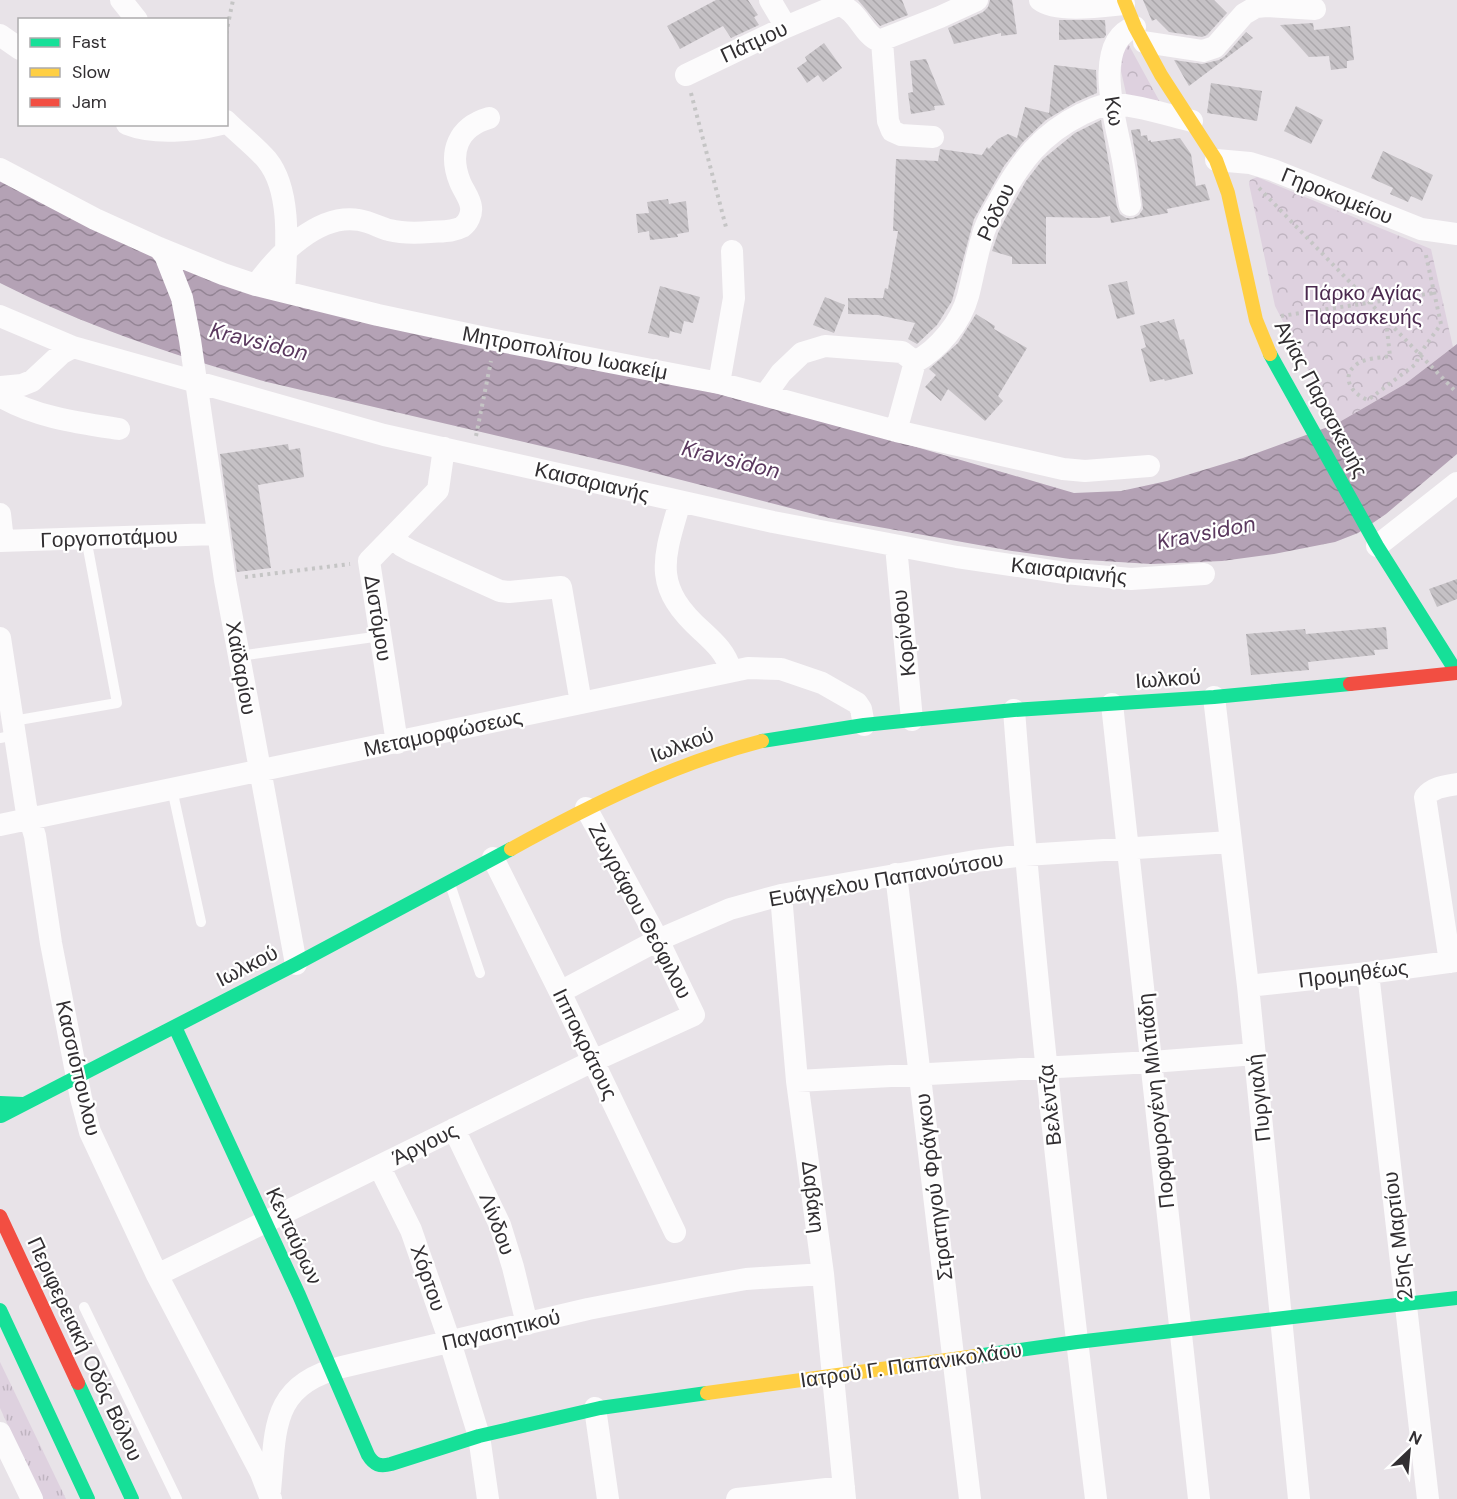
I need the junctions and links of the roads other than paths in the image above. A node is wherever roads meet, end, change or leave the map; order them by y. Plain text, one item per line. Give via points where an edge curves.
1 (121, 0) edge
2 (770, 0) edge
3 (977, 0) edge
4 (1040, 0) edge
5 (1124, 2) edge
6 (848, 3) edge
7 (1315, 9) dead end
8 (135, 18) edge
9 (786, 27) junction
10 (1139, 34) junction
11 (0, 35) edge
12 (882, 41) junction
13 (18, 48) edge
14 (686, 75) road end
15 (1111, 104) junction
16 (489, 118) dead end
17 (1192, 121) junction
18 (228, 125) edge
19 (134, 126) edge
20 (199, 126) edge
21 (933, 137) dead end
22 (1216, 160) junction
23 (0, 169) edge
24 (1130, 205) dead end
25 (1457, 234) edge
26 (732, 251) road end
27 (162, 252) junction
28 (286, 252) junction
29 (256, 285) junction
30 (284, 292) junction
31 (0, 316) edge
32 (73, 347) junction
33 (915, 362) junction
34 (195, 377) junction
35 (719, 383) junction
36 (0, 387) edge
37 (766, 394) junction
38 (0, 396) edge
39 (118, 429) dead end
40 (896, 432) junction
41 (444, 448) junction
42 (1149, 466) dead end
43 (1457, 483) edge
44 (680, 502) junction
45 (0, 514) edge
46 (217, 534) junction
47 (393, 537) junction
48 (86, 538) junction
49 (1373, 540) junction
50 (1, 541) edge
51 (896, 546) junction
52 (1204, 574) dead end
53 (381, 636) junction
54 (0, 638) edge
55 (238, 656) junction
56 (731, 671) junction
57 (1457, 673) edge
58 (1214, 697) junction
59 (581, 703) junction
60 (1112, 704) junction
61 (1014, 710) junction
62 (912, 720) junction
63 (864, 725) junction
64 (10, 731) edge
65 (397, 743) junction
66 (260, 772) junction
67 (1457, 784) edge
68 (172, 789) junction
69 (586, 808) junction
70 (30, 818) junction
71 (0, 825) edge
72 (1231, 842) junction
73 (1128, 848) junction
74 (1025, 855) junction
75 (493, 858) junction
76 (896, 874) junction
77 (448, 881) junction
78 (781, 895) junction
79 (201, 922) dead end
80 (658, 940) junction
81 (1453, 961) edge
82 (296, 964) junction
83 (480, 973) dead end
84 (1368, 973) junction
85 (1248, 986) junction
86 (560, 992) junction
87 (694, 1015) joint
88 (176, 1027) junction
89 (1255, 1054) junction
90 (593, 1061) junction
91 (1152, 1062) junction
92 (1046, 1068) junction
93 (921, 1074) junction
94 (77, 1076) junction
95 (798, 1081) junction
96 (0, 1103) edge
97 (22, 1104) junction
98 (0, 1117) edge
99 (454, 1129) junction
100 (379, 1166) junction
101 (0, 1216) edge
102 (265, 1223) junction
103 (675, 1232) dead end
104 (823, 1274) junction
105 (157, 1275) junction
106 (1457, 1298) edge
107 (1406, 1303) junction
108 (84, 1307) dead end
109 (0, 1310) edge
110 (1283, 1318) junction
111 (526, 1324) junction
112 (1181, 1330) junction
113 (450, 1342) junction
114 (1077, 1342) junction
115 (955, 1359) junction
116 (332, 1370) junction
117 (832, 1375) junction
118 (595, 1408) junction
119 (0, 1433) edge
120 (479, 1436) junction
121 (372, 1464) joint
122 (844, 1493) edge
123 (270, 1498) edge
124 (32, 1499) edge
125 (88, 1499) edge
126 (132, 1499) edge
127 (177, 1499) edge
128 (488, 1499) edge
129 (608, 1499) edge
130 (737, 1499) edge
131 (970, 1499) edge
132 (1096, 1499) edge
133 (1199, 1499) edge
134 (1299, 1499) edge
135 (1428, 1499) edge

1 - 8 street
2 - 9 street
3 - 12 street
4 - 5 street via 1079,8
5 - 10 street, Αγίας Παρασκευής
6 - 9 street, Πάτμου
6 - 12 street, Πάτμου via 872,38
7 - 10 street via 1256,7 1244,14 1215,47 1203,51
9 - 14 street, Πάτμου
10 - 15 street, Κω via 1126,30 1116,41 1110,75
10 - 17 street, Αγίας Παρασκευής
11 - 13 street
12 - 21 street via 892,131
15 - 17 street
15 - 24 street, Κω
15 - 33 street, Ρόδου via 1094,108 1047,135 1013,174 982,236 962,311 928,355
16 - 28 street via 474,122 465,130 455,154 456,168 471,207 468,220 461,227 421,233 346,219 315,228
17 - 22 street, Αγίας Παρασκευής
18 - 28 street via 266,159 280,184
19 - 20 street via 164,130
22 - 25 street, Γηροκομείου via 1251,163 1421,229
22 - 49 street, Αγίας Παρασκευής via 1228,193 1257,320 1270,354
23 - 27 street, Μητροπολίτου Ιωακείμ
26 - 35 street via 734,298
27 - 29 street, Μητροπολίτου Ιωακείμ
27 - 34 street, Χαϊδαρίου via 182,298
28 - 29 street via 274,260
28 - 30 street
29 - 30 street, Μητροπολίτου Ιωακείμ
30 - 35 street, Μητροπολίτου Ιωακείμ via 495,340
31 - 32 street, Καισαριανής
32 - 34 street, Καισαριανής
32 - 36 street via 32,381
33 - 37 street via 902,352 825,346 802,353
33 - 40 street
34 - 41 street, Καισαριανής via 384,435
34 - 46 street, Χαϊδαρίου
35 - 37 street, Μητροπολίτου Ιωακείμ
37 - 40 street, Μητροπολίτου Ιωακείμ
38 - 39 street via 73,422
40 - 42 street, Μητροπολίτου Ιωακείμ via 1063,469
41 - 44 street, Καισαριανής
41 - 47 street, Διστόμου via 438,490
43 - 49 street
44 - 51 street, Καισαριανής
44 - 56 street via 667,546 667,582 676,605 723,652
45 - 50 street
46 - 48 street, Γοργοποτάμου
46 - 55 street, Χαϊδαρίου
47 - 53 street, Διστόμου via 369,561
47 - 59 street via 411,551 500,591 561,587
48 - 50 street, Γοργοποτάμου
48 - 64 lane via 117,702
49 - 57 street, Αγίας Παρασκευής
51 - 52 street, Καισαριανής via 1095,576 1147,579
51 - 62 street, Κορίνθου
53 - 55 lane
53 - 65 street, Διστόμου
54 - 64 street, Κασσιόπουλου
55 - 66 street, Χαϊδαρίου
56 - 59 street, Μεταμορφώσεως
56 - 63 street, Μεταμορφώσεως via 770,668 822,683 857,703
57 - 58 street, Ιωλκού
58 - 60 street, Ιωλκού
58 - 72 street, Πυργιαλή
59 - 65 street, Μεταμορφώσεως
60 - 61 street, Ιωλκού
60 - 73 street, Πορφυρογένη Μιλτιάδη
61 - 62 street, Ιωλκού
61 - 74 street, Βελέντζα
62 - 63 street, Ιωλκού
63 - 69 street, Ιωλκού via 728,750
64 - 70 street, Κασσιόπουλου
65 - 66 street, Μεταμορφώσεως
66 - 68 street, Μεταμορφώσεως
66 - 82 street, Χαϊδαρίου
67 - 81 street via 1439,787 1425,797
68 - 70 street, Μεταμορφώσεως
68 - 79 lane
69 - 75 street, Ιωλκού
69 - 80 street, Ζωγράφου Θεόφιλου
70 - 71 street, Μεταμορφώσεως
70 - 94 street, Κασσιόπουλου
72 - 73 street, Ευάγγελου Παπανούτσου
72 - 85 street, Πυργιαλή
73 - 74 street, Ευάγγελου Παπανούτσου
73 - 91 street, Πορφυρογένη Μιλτιάδη
74 - 76 street, Ευάγγελου Παπανούτσου
74 - 92 street, Βελέντζα
75 - 77 street, Ιωλκού
75 - 86 street, Ιπποκράτους
76 - 78 street, Ευάγγελου Παπανούτσου
76 - 93 street, Στρατηγού Φράγκου
77 - 82 street, Ιωλκού
77 - 83 lane
78 - 80 street, Ευάγγελου Παπανούτσου via 730,909
78 - 95 street, Δαβάκη
80 - 86 street, Ευάγγελου Παπανούτσου
80 - 87 street, Ζωγράφου Θεόφιλου
81 - 84 street, Προμηθέως
82 - 88 street, Ιωλκού
84 - 85 street, Προμηθέως
84 - 107 street, 25ης Μαρτίου
85 - 89 street, Πυργιαλή
86 - 90 street, Ιπποκράτους
87 - 90 street, Άργους
88 - 94 street, Ιωλκού
88 - 102 street, Κενταύρων
89 - 91 street
89 - 110 street, Πυργιαλή
90 - 99 street, Άργους
90 - 103 street, Ιπποκράτους
91 - 92 street
91 - 112 street, Πορφυρογένη Μιλτιάδη
92 - 93 street
92 - 114 street, Βελέντζα
93 - 95 street
93 - 115 street, Στρατηγού Φράγκου
94 - 97 street, Ιωλκού
94 - 105 street, Κασσιόπουλου via 90,1132
95 - 104 street, Δαβάκη
96 - 97 street
97 - 98 street, Ιωλκού
99 - 100 street, Άργους
99 - 111 street, Λίνδου via 500,1225
100 - 102 street, Άργους
100 - 113 street, Χόρτου via 411,1230
101 - 126 street, Περιφερειακή Οδός Βόλου
102 - 105 street, Άργους
102 - 116 street, Κενταύρων
104 - 111 street, Παγασητικού via 746,1279
104 - 117 street, Δαβάκη
105 - 123 street, Κασσιόπουλου via 261,1473
106 - 107 street, Ιατρού Γ. Παπανικολάου
107 - 110 street, Ιατρού Γ. Παπανικολάου
107 - 135 street, 25ης Μαρτίου
108 - 127 lane
109 - 125 street
110 - 112 street, Ιατρού Γ. Παπανικολάου
110 - 134 street, Πυργιαλή
111 - 113 street, Παγασητικού
112 - 114 street, Ιατρού Γ. Παπανικολάου
112 - 133 street, Πορφυρογένη Μιλτιάδη
113 - 116 street, Παγασητικού
113 - 120 street, Χόρτου
114 - 115 street, Ιατρού Γ. Παπανικολάου
114 - 132 street, Βελέντζα
115 - 117 street, Ιατρού Γ. Παπανικολάου
115 - 131 street, Στρατηγού Φράγκου
116 - 121 street, Κενταύρων
116 - 123 street, Παγασητικού via 302,1384 281,1411 275,1432
117 - 118 street, Ιατρού Γ. Παπανικολάου
117 - 122 street, Δαβάκη
118 - 120 street, Ιατρού Γ. Παπανικολάου
118 - 129 street
119 - 124 street
120 - 121 street, Ιατρού Γ. Παπανικολάου via 392,1464
120 - 128 street, Χόρτου
122 - 130 street

